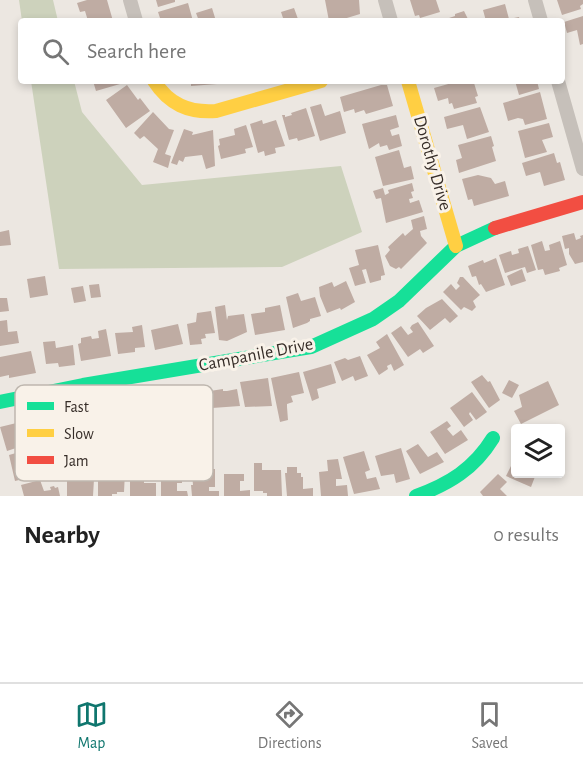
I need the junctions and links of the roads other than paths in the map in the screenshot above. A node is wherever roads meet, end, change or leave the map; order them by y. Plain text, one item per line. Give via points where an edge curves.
1 (130, 0) edge
2 (385, 0) edge
3 (535, 0) edge
4 (135, 18) edge
5 (390, 18) edge
6 (540, 18) edge
7 (156, 84) edge
8 (310, 84) edge
9 (409, 84) edge
10 (559, 84) edge
11 (583, 169) edge
12 (583, 202) edge
13 (456, 246) junction
14 (83, 385) edge
15 (15, 399) edge
16 (0, 402) edge
17 (493, 438) dead end
18 (416, 496) edge

1 - 4 street
2 - 5 street
3 - 6 street
7 - 8 street via 178,106 201,113
9 - 13 street, Dorothy Drive
10 - 11 street
12 - 13 street, Campanile Drive via 503,225
13 - 14 street, Campanile Drive via 399,301 373,319 311,347
15 - 16 street, Campanile Drive
17 - 18 street via 480,459 461,476

